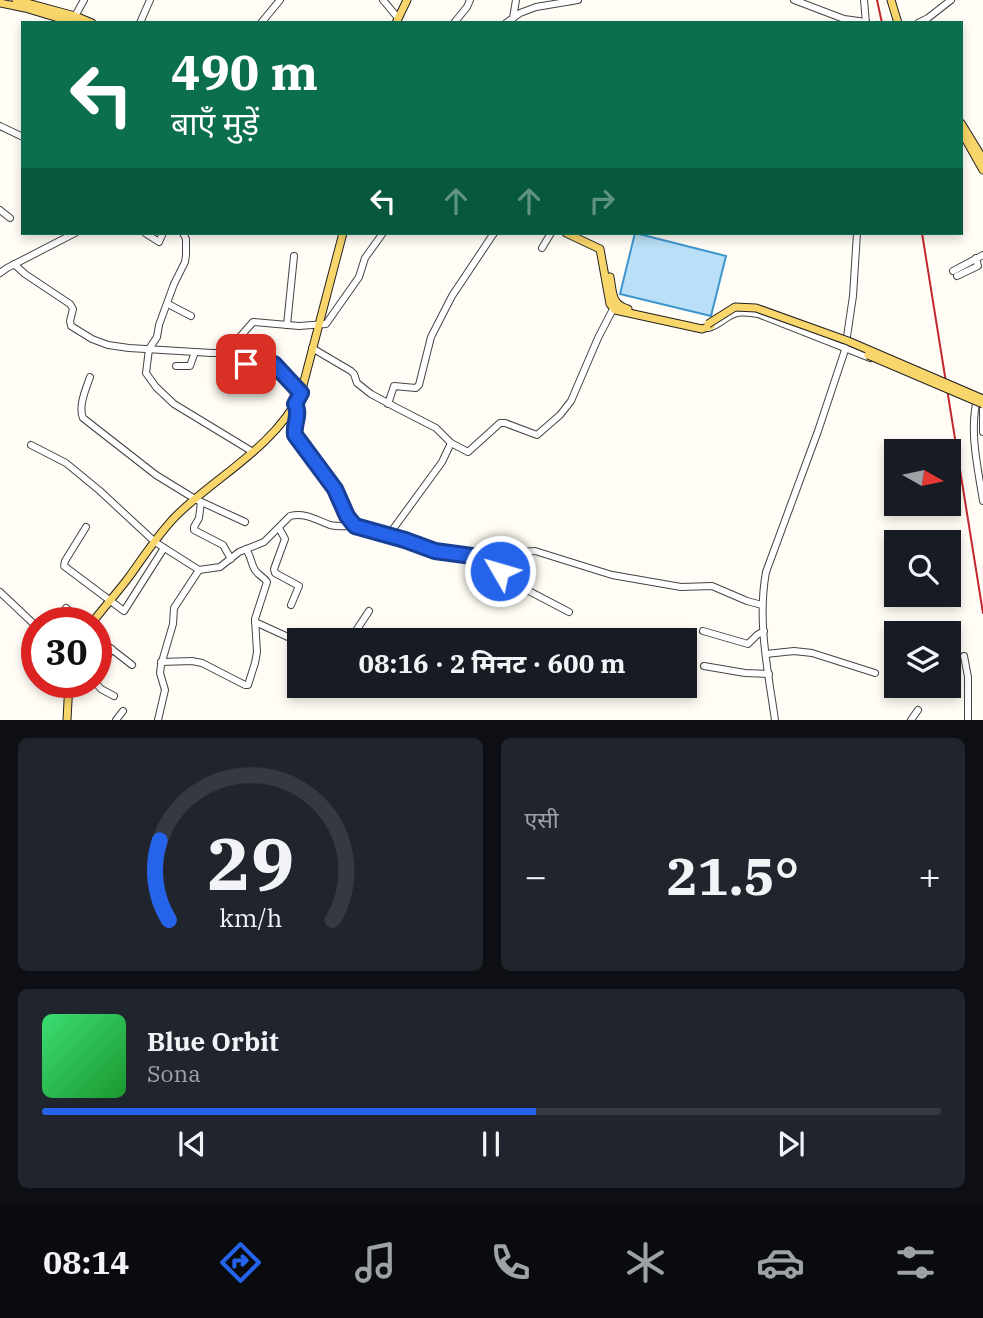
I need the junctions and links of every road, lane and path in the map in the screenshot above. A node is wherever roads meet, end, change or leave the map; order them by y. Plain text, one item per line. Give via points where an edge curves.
1 (16, 0) edge
2 (84, 0) edge
3 (150, 0) edge
4 (280, 0) edge
5 (383, 0) edge
6 (407, 0) edge
7 (470, 0) edge
8 (516, 0) edge
9 (578, 0) edge
10 (794, 0) edge
11 (864, 0) edge
12 (889, 0) edge
13 (951, 0) edge
14 (0, 3) edge
15 (75, 19) edge
16 (397, 20) edge
17 (141, 21) edge
18 (263, 21) edge
19 (456, 21) edge
20 (509, 21) edge
21 (859, 21) edge
22 (866, 21) edge
23 (895, 21) edge
24 (922, 21) edge
25 (0, 126) edge
26 (963, 127) edge
27 (21, 136) edge
28 (963, 141) edge
29 (979, 156) edge
30 (983, 170) edge
31 (0, 210) edge
32 (10, 218) dead end
33 (67, 235) edge
34 (148, 235) edge
35 (162, 235) edge
36 (342, 235) edge
37 (382, 235) edge
38 (493, 235) edge
39 (550, 235) edge
40 (570, 235) edge
41 (582, 235) edge
42 (857, 235) edge
43 (185, 236) edge
44 (542, 248) dead end
45 (294, 256) dead end
46 (980, 257) edge
47 (0, 263) edge
48 (14, 264) junction
49 (6, 268) junction
50 (0, 273) edge
51 (955, 274) dead end
52 (168, 304) junction
53 (613, 309) junction
54 (191, 316) dead end
55 (287, 325) junction
56 (318, 325) junction
57 (708, 326) junction
58 (847, 339) junction
59 (846, 347) junction
60 (312, 348) junction
61 (149, 349) junction
62 (195, 352) junction
63 (230, 353) junction
64 (176, 366) dead end
65 (90, 377) dead end
66 (301, 393) junction
67 (981, 402) edge
68 (295, 404) junction
69 (388, 404) junction
70 (983, 432) edge
71 (451, 443) junction
72 (31, 445) dead end
73 (253, 452) junction
74 (198, 500) junction
75 (983, 501) edge
76 (245, 522) dead end
77 (355, 526) junction
78 (86, 527) dead end
79 (279, 528) junction
80 (388, 536) junction
81 (155, 541) junction
82 (164, 548) junction
83 (246, 549) junction
84 (231, 559) junction
85 (504, 559) junction
86 (199, 570) junction
87 (0, 592) edge
88 (111, 601) junction
89 (291, 605) dead end
90 (762, 605) junction
91 (106, 607) edge
92 (369, 611) dead end
93 (21, 612) edge
94 (569, 612) dead end
95 (255, 622) junction
96 (358, 628) edge
97 (703, 631) dead end
98 (764, 631) junction
99 (287, 637) edge
100 (112, 649) edge
101 (766, 653) junction
102 (964, 656) dead end
103 (162, 662) junction
104 (132, 665) dead end
105 (704, 666) dead end
106 (875, 673) dead end
107 (769, 674) junction
108 (67, 698) edge
109 (918, 710) dead end
110 (123, 711) dead end
111 (64, 717) edge
112 (116, 719) edge
113 (158, 719) edge
114 (775, 719) edge
115 (911, 719) edge
116 (968, 719) edge

1 - 15 main road
2 - 15 street
3 - 17 street
4 - 18 street
5 - 16 street
6 - 16 main road
7 - 19 street
8 - 20 street
9 - 20 street via 536,7
10 - 21 street
11 - 22 street
12 - 23 main road
13 - 24 street
14 - 15 main road
25 - 27 street
26 - 29 main road
28 - 29 main road
29 - 30 main road
31 - 32 street
33 - 48 street
34 - 35 street via 159,242
36 - 56 main road
37 - 56 street via 328,322
38 - 69 street via 431,337 419,386 394,386
39 - 44 street
40 - 53 main road via 600,250
41 - 57 main road via 603,247 620,307
42 - 58 street
43 - 52 street via 185,262
45 - 55 street
46 - 51 street
47 - 49 street
48 - 49 street
48 - 61 street via 70,304 70,323 75,330 108,345
49 - 50 street
52 - 54 street
52 - 61 street
53 - 57 main road via 702,329
53 - 71 street via 571,401 539,434 502,422 468,452
55 - 56 street
55 - 63 street via 253,322
56 - 60 main road
57 - 58 street via 726,309 747,304
57 - 59 street via 734,314 758,314
57 - 67 main road, bridge via 735,307 756,308 848,341
58 - 59 street
58 - 67 street
59 - 67 street
59 - 90 street via 766,572
60 - 66 main road
60 - 69 street via 351,371 357,383
61 - 62 street
61 - 73 street via 146,373 156,387 186,412
62 - 63 street
62 - 64 street via 190,366
63 - 66 street via 253,368 274,364
65 - 74 street via 83,418 156,475
66 - 68 main road
67 - 70 street
67 - 75 street via 974,426
68 - 73 main road
68 - 77 street via 297,439 335,489
69 - 71 street via 436,428
71 - 80 street via 442,463
72 - 81 street via 66,463
73 - 74 main road
74 - 76 street
74 - 81 main road via 177,514
74 - 84 street via 200,514 194,530 223,545
77 - 79 street via 332,526 296,514
77 - 80 street
78 - 88 street via 64,566
79 - 83 street via 264,542
79 - 89 street via 284,542 274,569 298,584
80 - 85 street via 435,551
81 - 82 street
81 - 88 main road
82 - 86 street
82 - 88 street via 125,611
83 - 84 street
83 - 95 street via 267,582
84 - 86 street via 220,568
85 - 90 street via 536,551 612,575 681,587 712,586
85 - 94 street via 500,571 504,578
86 - 103 street via 174,608
87 - 93 street
88 - 91 main road
90 - 98 street
92 - 96 street
95 - 99 street
95 - 103 street via 257,652 247,685 197,662
97 - 98 street via 748,644
98 - 101 street
100 - 104 street
101 - 106 street via 812,653
101 - 107 street
102 - 116 street
103 - 113 street via 164,690
105 - 107 street
107 - 114 street
108 - 111 main road
109 - 115 street
110 - 112 street

